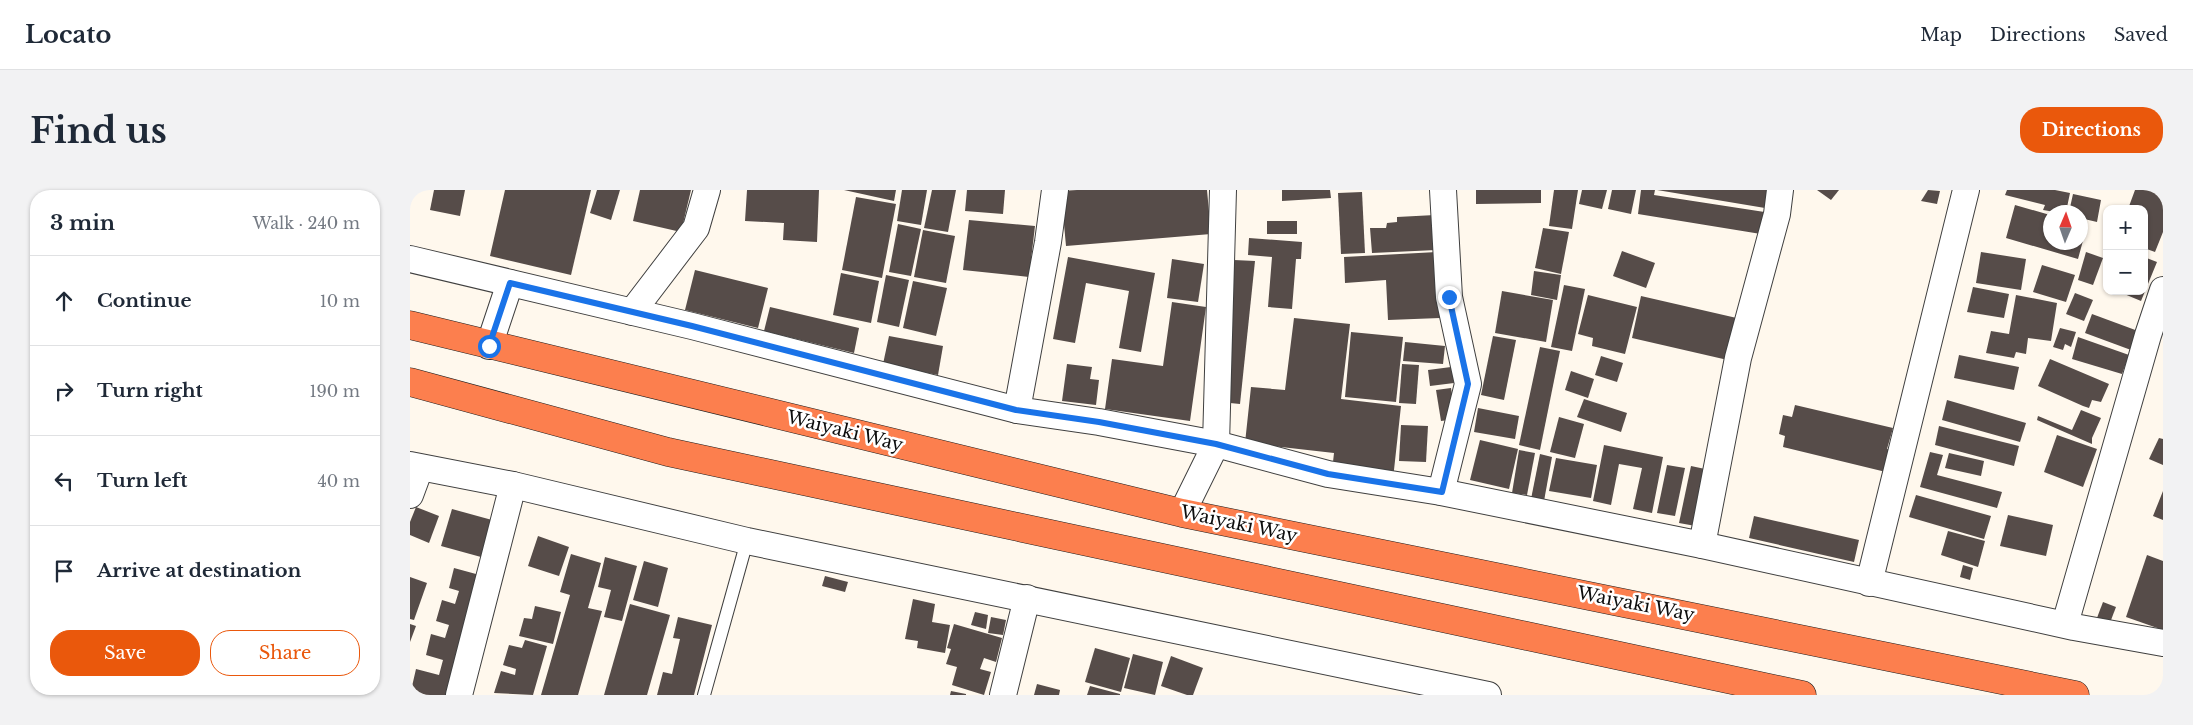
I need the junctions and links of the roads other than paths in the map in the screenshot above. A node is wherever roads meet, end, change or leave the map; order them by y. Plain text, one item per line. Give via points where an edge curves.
1 (707, 190) edge
2 (1055, 190) edge
3 (1223, 190) edge
4 (1443, 190) edge
5 (1780, 190) edge
6 (1966, 190) edge
7 (410, 259) edge
8 (510, 283) junction
9 (2163, 290) edge
10 (632, 312) junction
11 (410, 325) edge
12 (489, 346) junction
13 (410, 382) edge
14 (1016, 410) junction
15 (1216, 444) junction
16 (415, 466) edge
17 (512, 485) junction
18 (1442, 492) junction
19 (410, 495) edge
20 (1182, 513) junction
21 (747, 541) junction
22 (1702, 545) junction
23 (1869, 583) junction
24 (1026, 598) junction
25 (2065, 624) junction
26 (2163, 643) edge
27 (1389, 685) edge
28 (459, 695) edge
29 (704, 695) edge
30 (1003, 695) edge
31 (1488, 695) edge
32 (1802, 695) edge
33 (2075, 695) edge

1 - 10 street via 696,228
2 - 14 street
3 - 15 street
4 - 18 street via 1449,297 1468,384
5 - 22 street via 1777,214 1738,358
6 - 23 street
7 - 8 street
8 - 10 street
8 - 12 street
9 - 25 street
10 - 14 street
11 - 12 highway, Waiyaki Way
12 - 20 highway, Waiyaki Way
13 - 32 highway via 668,452
14 - 15 street
15 - 18 street via 1328,474
15 - 20 street
16 - 17 street
16 - 19 street
17 - 21 street
17 - 28 street
18 - 22 street
20 - 33 highway, Waiyaki Way
21 - 24 street
21 - 29 lane
22 - 23 street
23 - 25 street
24 - 27 street
24 - 30 street
25 - 26 street
27 - 31 street

